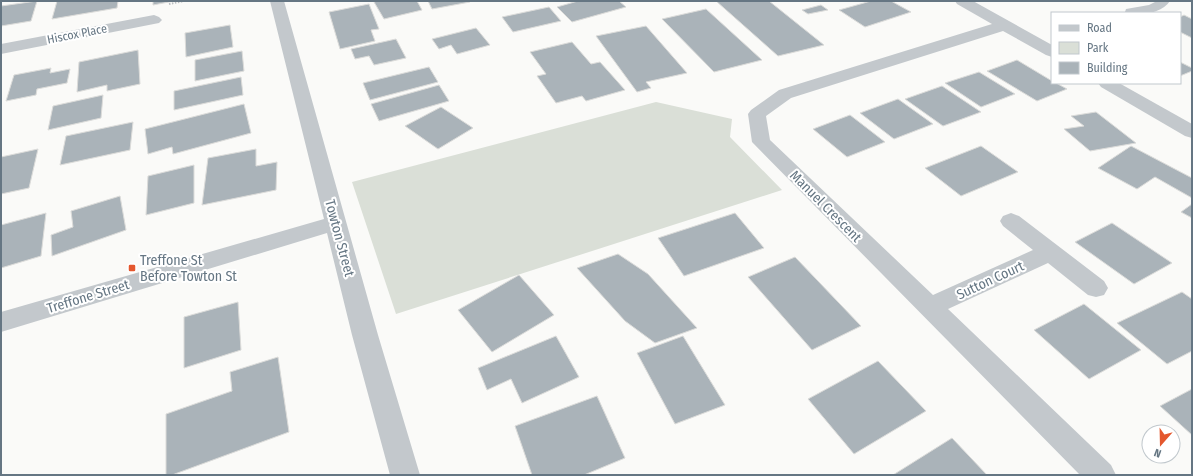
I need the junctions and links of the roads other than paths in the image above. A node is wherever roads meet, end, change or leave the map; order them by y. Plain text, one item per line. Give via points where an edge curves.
1 (277, 1) edge
2 (962, 1) edge
3 (1164, 1) edge
4 (1131, 12) dead end
5 (154, 20) dead end
6 (1005, 25) junction
7 (1, 49) edge
8 (1051, 51) edge
9 (1109, 84) edge
10 (1192, 132) edge
11 (1011, 221) dead end
12 (336, 223) junction
13 (1050, 252) junction
14 (1096, 288) dead end
15 (929, 307) junction
16 (1, 322) edge
17 (405, 475) edge
18 (1101, 475) edge

1 - 12 street, Towton Street
2 - 6 street
3 - 4 lane via 1152,8
5 - 7 street, Hiscox Place
6 - 8 street
6 - 15 street, Manuel Crescent via 786,94 757,114 761,142
9 - 10 street
11 - 13 street
12 - 16 street, Treffone Street
12 - 17 street, Towton Street
13 - 14 street
13 - 15 street, Sutton Court
15 - 18 street, Manuel Crescent

